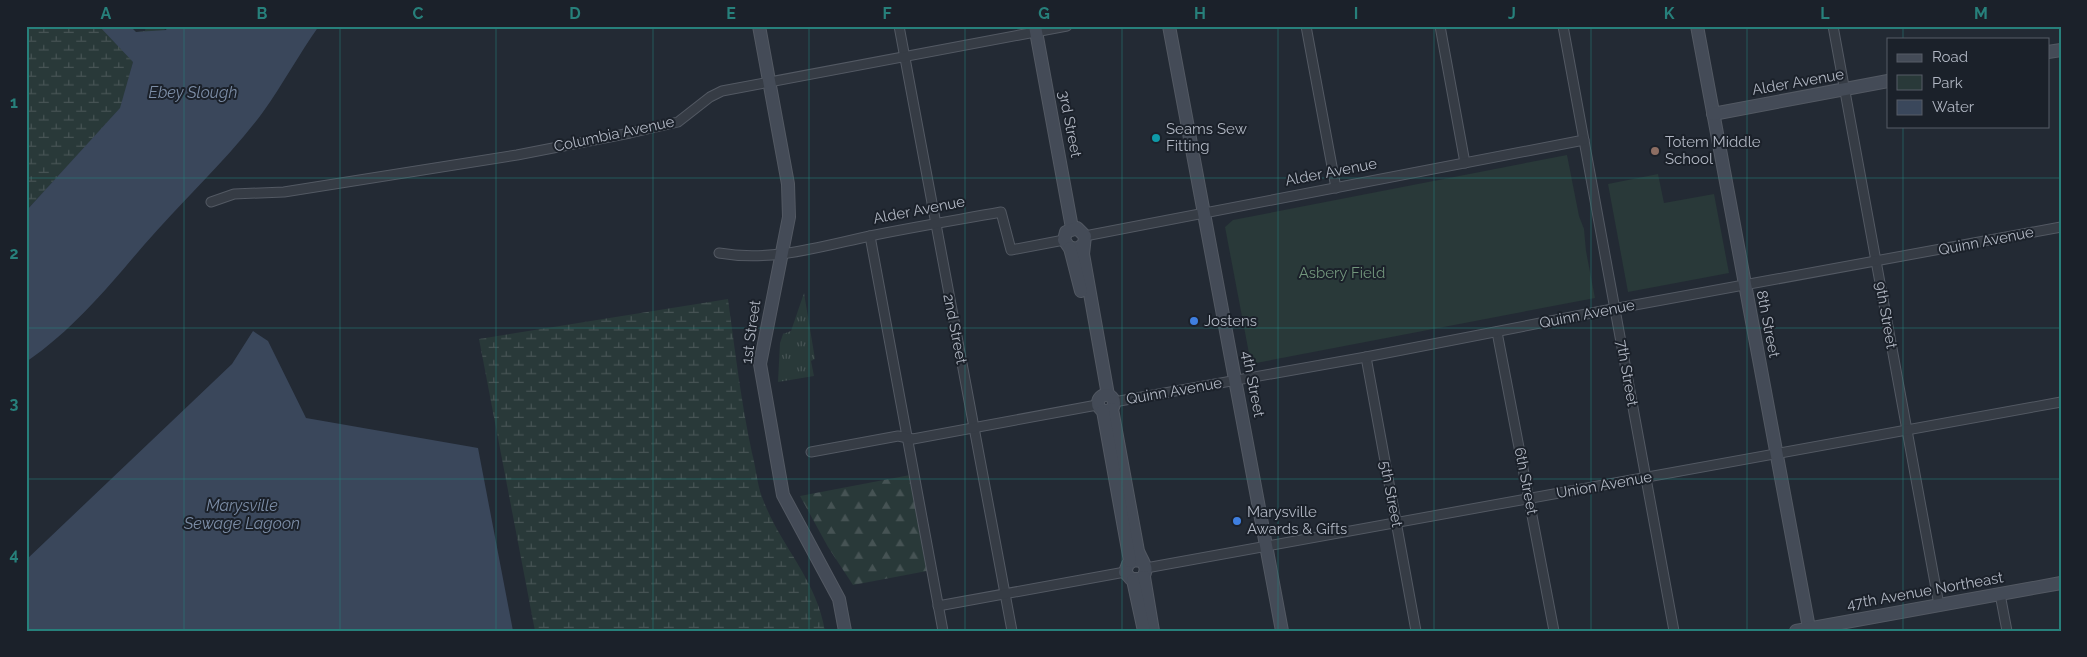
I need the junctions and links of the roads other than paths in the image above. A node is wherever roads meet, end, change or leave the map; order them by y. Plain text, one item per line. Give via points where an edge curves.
1 (759, 26) edge
2 (898, 26) edge
3 (1067, 26) edge
4 (1169, 26) edge
5 (1306, 26) edge
6 (1440, 26) edge
7 (1563, 26) edge
8 (1697, 26) edge
9 (1833, 26) edge
10 (1036, 29) edge
11 (904, 56) junction
12 (1887, 81) edge
13 (770, 82) junction
14 (1845, 89) junction
15 (1713, 114) junction
16 (1584, 140) junction
17 (1465, 163) junction
18 (1336, 188) junction
19 (211, 202) dead end
20 (1204, 214) junction
21 (936, 224) junction
22 (2061, 227) edge
23 (870, 236) junction
24 (1075, 242) junction
25 (719, 254) dead end
26 (781, 256) junction
27 (1877, 262) junction
28 (1744, 285) junction
29 (1616, 309) junction
30 (1498, 332) junction
31 (1366, 357) junction
32 (1235, 381) junction
33 (2061, 402) edge
34 (1106, 403) junction
35 (974, 428) junction
36 (1906, 430) junction
37 (906, 438) junction
38 (811, 452) dead end
39 (1776, 454) junction
40 (1646, 478) junction
41 (1530, 499) junction
42 (1396, 523) junction
43 (1266, 547) junction
44 (1137, 570) junction
45 (2061, 583) edge
46 (1005, 594) junction
47 (2000, 594) junction
48 (1938, 605) junction
49 (938, 606) junction
50 (1802, 630) edge
51 (845, 631) edge
52 (943, 631) edge
53 (1012, 631) edge
54 (1144, 631) edge
55 (1153, 631) edge
56 (1282, 631) edge
57 (1416, 631) edge
58 (1554, 631) edge
59 (1674, 631) edge
60 (2007, 631) edge

1 - 13 street, 1st Street
2 - 11 street, 2nd Street
3 - 10 street, Columbia Avenue
4 - 20 street, 4th Street
5 - 18 street
6 - 17 street
7 - 16 street, 7th Street
8 - 15 street, 8th Street
9 - 14 street, 9th Street
10 - 11 street, Columbia Avenue
10 - 24 street, 3rd Street via 1072,228 1066,232
11 - 13 street, Columbia Avenue
11 - 21 street, 2nd Street
12 - 14 street, Alder Avenue
13 - 19 street, Columbia Avenue via 722,91 678,122 630,133 517,155 284,192 234,194
13 - 26 street, 1st Street via 788,184 789,217
14 - 15 street, Alder Avenue
14 - 27 street, 9th Street
15 - 28 street, 8th Street
16 - 17 street, Alder Avenue
16 - 29 street, 7th Street
17 - 18 street, Alder Avenue
18 - 20 street, Alder Avenue
20 - 24 street, Alder Avenue
20 - 32 street, 4th Street
21 - 23 street, Alder Avenue
21 - 24 street, Alder Avenue via 1001,212 1011,250
21 - 35 street, 2nd Street
22 - 27 street, Quinn Avenue
23 - 26 street, Alder Avenue
23 - 37 street
24 - 34 street
25 - 26 street
26 - 51 street, 1st Street via 760,364 783,495 839,600
27 - 28 street, Quinn Avenue
27 - 36 street, 9th Street
28 - 29 street, Quinn Avenue
28 - 39 street, 8th Street
29 - 30 street, Quinn Avenue
29 - 40 street, 7th Street
30 - 31 street, Quinn Avenue
30 - 41 street, 6th Street
31 - 32 street, Quinn Avenue
31 - 42 street, 5th Street
32 - 34 street, Quinn Avenue
32 - 43 street, 4th Street
33 - 36 street, Union Avenue
34 - 35 street, Quinn Avenue
34 - 44 street
35 - 37 street, Quinn Avenue via 912,440
35 - 46 street, 2nd Street
36 - 39 street, Union Avenue
36 - 48 street, 9th Street
37 - 38 street, Quinn Avenue via 898,436
37 - 49 street
39 - 40 street, Union Avenue
39 - 50 street, 8th Street
40 - 41 street, Union Avenue
40 - 59 street, 7th Street
41 - 42 street, Union Avenue
41 - 58 street, 6th Street
42 - 43 street, Union Avenue
42 - 57 street, 5th Street
43 - 44 street, Union Avenue
43 - 56 street, 4th Street
44 - 46 street, Union Avenue
44 - 54 street
44 - 55 street
45 - 47 street, 47th Avenue Northeast
46 - 49 street, Union Avenue
46 - 53 street, 2nd Street
47 - 48 street, 47th Avenue Northeast
47 - 60 street
48 - 50 street, 47th Avenue Northeast
49 - 52 street

